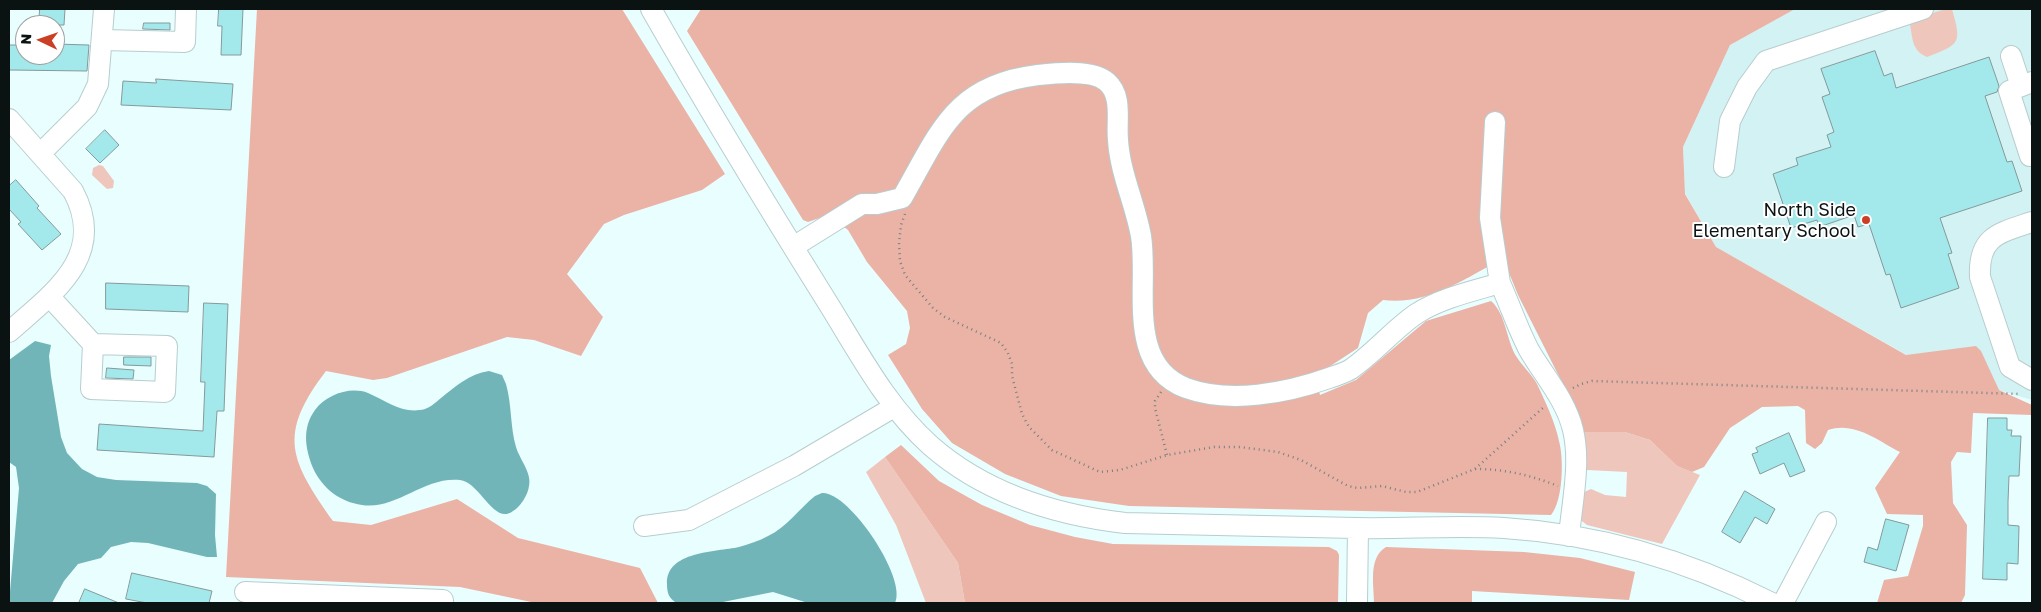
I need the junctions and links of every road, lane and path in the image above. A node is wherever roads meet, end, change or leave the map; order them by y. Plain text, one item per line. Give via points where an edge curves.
1 (104, 9) edge
2 (186, 9) edge
3 (651, 9) edge
4 (1923, 9) edge
5 (103, 40) junction
6 (2011, 56) dead end
7 (2027, 84) edge
8 (9, 119) edge
9 (1495, 122) dead end
10 (41, 153) junction
11 (2032, 156) edge
12 (1724, 167) dead end
13 (902, 198) junction
14 (2032, 222) edge
15 (793, 247) junction
16 (1500, 283) junction
17 (49, 296) junction
18 (9, 332) edge
19 (93, 344) dead end
20 (1170, 380) junction
21 (2031, 387) edge
22 (1559, 398) junction
23 (894, 407) junction
24 (1168, 455) junction
25 (1475, 469) junction
26 (1573, 492) junction
27 (1826, 522) dead end
28 (644, 526) dead end
29 (1358, 528) junction
30 (1569, 536) junction
31 (245, 592) dead end
32 (443, 602) edge
33 (1357, 603) edge
34 (1772, 603) edge
35 (1783, 603) edge

1 - 5 street
2 - 5 street via 185,42
3 - 15 street
4 - 12 street via 1766,61 1747,87 1730,121
5 - 10 street via 98,84 87,108
6 - 7 street
7 - 11 street via 2009,91
8 - 10 street
9 - 16 street via 1490,218
10 - 17 street via 73,191 85,225 82,248 75,265 66,280
13 - 15 street via 862,204
13 - 20 street via 953,114 985,89 1027,77 1057,73 1096,75 1105,80 1117,97 1121,165 1140,234 1146,338 1151,358
13 - 24 path via 906,213 899,242 905,275 945,317 1001,343 1012,364 1022,414 1041,441 1074,462 1100,472 1120,470
14 - 21 street via 1996,234 1983,247 1979,262 1980,277 2010,368
15 - 23 street
16 - 20 street via 1452,298 1417,314 1350,370 1300,388 1232,395 1204,393
16 - 22 street via 1528,348
17 - 18 street
17 - 19 street
20 - 24 path via 1155,401
21 - 22 path via 1592,382 1581,384
22 - 25 path via 1537,411
22 - 26 street via 1568,414 1576,447
23 - 28 street via 794,466 689,520
23 - 29 street via 932,447 952,462 1000,489 1055,511 1125,523
24 - 25 path via 1214,447 1278,452 1312,464 1348,486 1382,486 1406,492 1428,489
25 - 26 path via 1522,473
26 - 30 street
27 - 35 street
29 - 30 street via 1504,528
29 - 33 street
30 - 34 street via 1660,556
31 - 32 street

